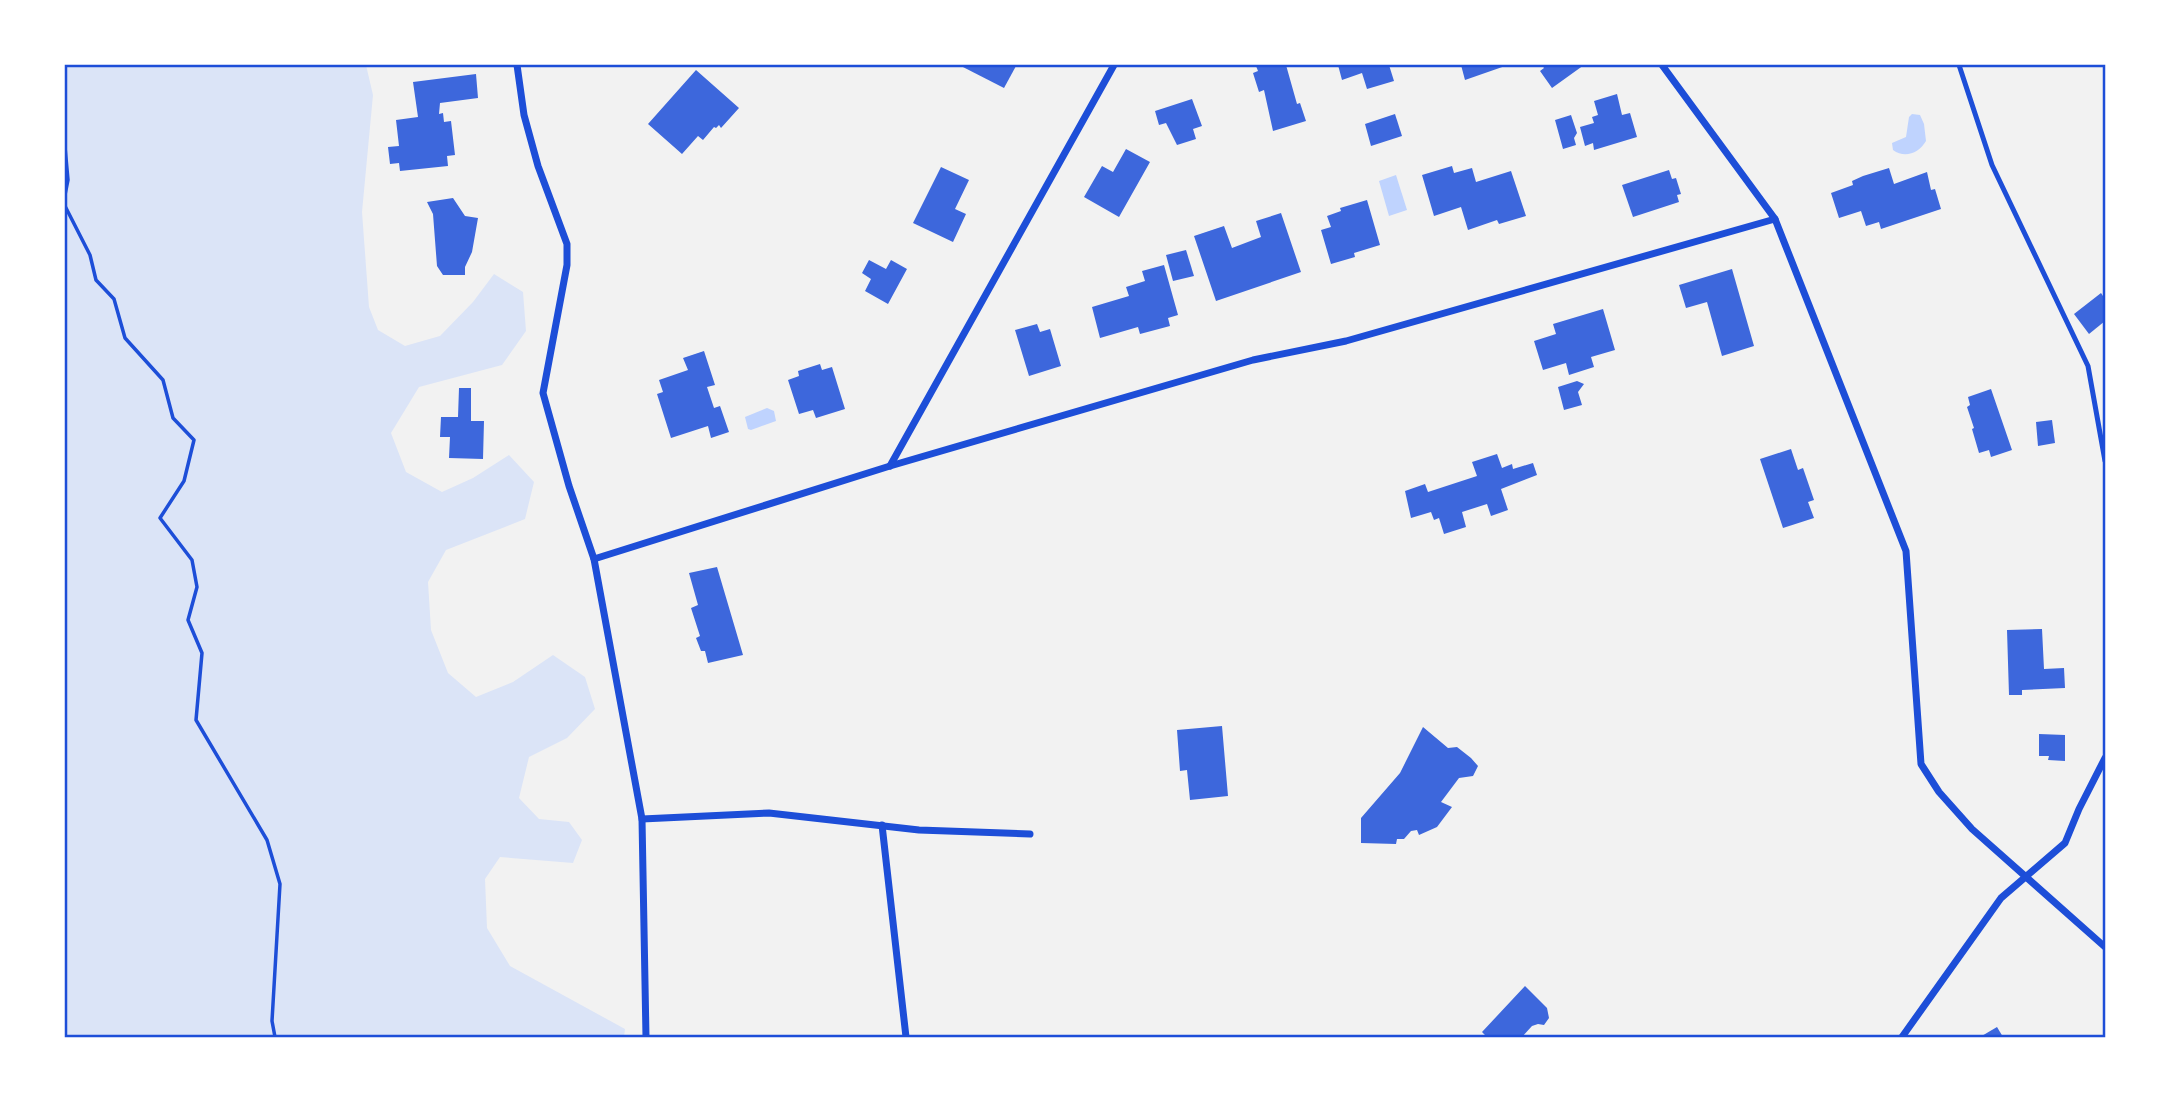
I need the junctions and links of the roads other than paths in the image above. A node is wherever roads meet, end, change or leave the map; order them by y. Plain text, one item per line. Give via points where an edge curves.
1 (516, 65) edge
2 (1114, 65) edge
3 (1662, 65) edge
4 (1959, 65) edge
5 (1775, 219) junction
6 (2105, 461) edge
7 (890, 466) junction
8 (594, 559) junction
9 (2105, 758) edge
10 (642, 818) junction
11 (882, 825) junction
12 (1030, 834) dead end
13 (2028, 877) junction
14 (2105, 947) edge
15 (646, 1037) edge
16 (906, 1037) edge
17 (1902, 1037) edge

1 - 8 street via 538,166 567,244 568,265 543,393
2 - 7 street
3 - 5 street
4 - 6 lane via 1992,165 2088,366
5 - 7 street via 1346,341 1253,360
5 - 13 street via 1906,551 1921,764 1952,808
7 - 8 street
8 - 10 street
9 - 13 street via 2065,843
10 - 11 street via 769,813
10 - 15 street
11 - 12 street
11 - 16 street
13 - 14 street
13 - 17 street via 2001,898

